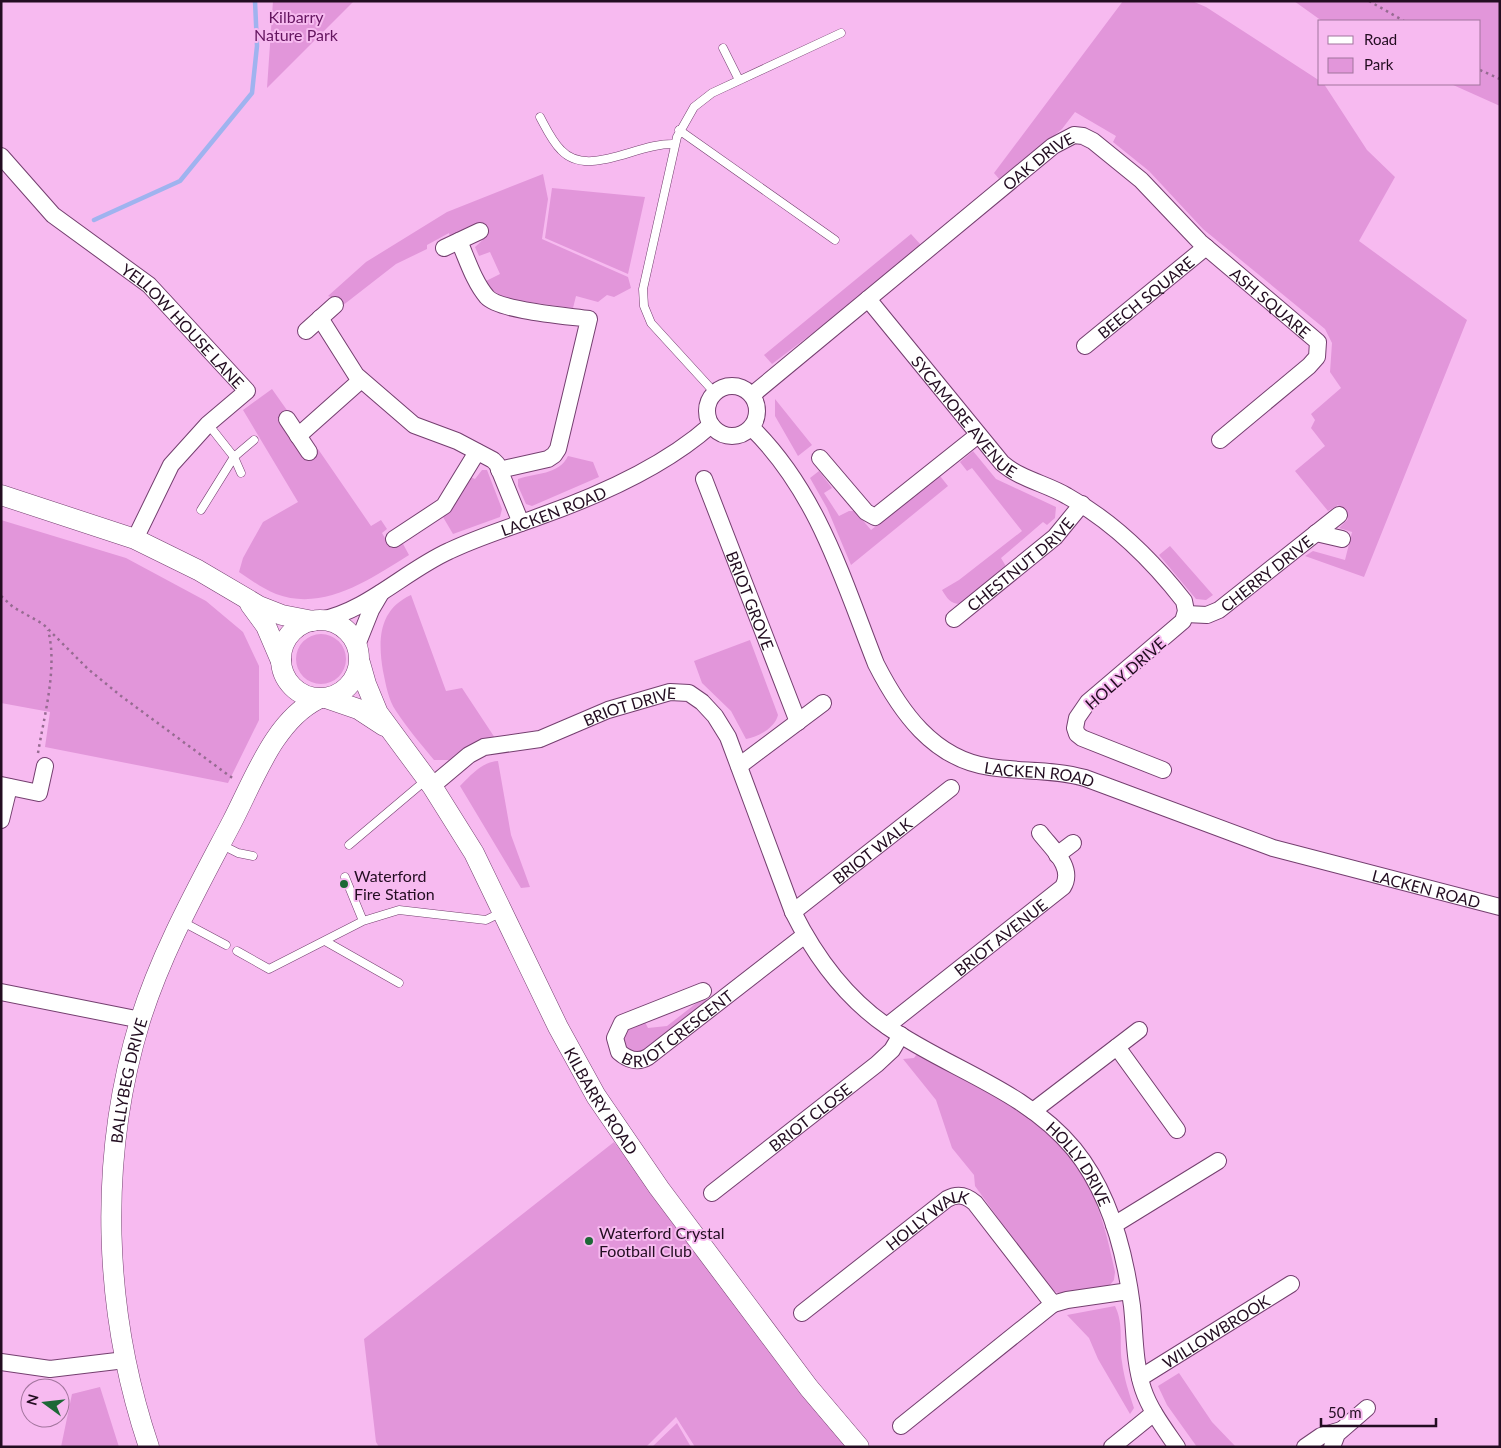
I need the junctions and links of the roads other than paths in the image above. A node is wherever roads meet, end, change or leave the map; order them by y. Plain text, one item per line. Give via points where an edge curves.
1 (841, 34) dead end
2 (723, 48) dead end
3 (739, 80) junction
4 (540, 117) dead end
5 (680, 130) junction
6 (675, 144) junction
7 (1, 156) edge
8 (480, 231) dead end
9 (835, 240) dead end
10 (459, 241) junction
11 (1206, 247) junction
12 (444, 248) dead end
13 (868, 299) junction
14 (335, 305) dead end
15 (320, 318) junction
16 (306, 331) dead end
17 (1085, 346) dead end
18 (361, 380) junction
19 (715, 393) junction
20 (752, 395) junction
21 (287, 419) dead end
22 (208, 424) junction
23 (711, 425) junction
24 (752, 428) junction
25 (978, 435) junction
26 (298, 436) junction
27 (254, 440) dead end
28 (1220, 440) dead end
29 (309, 452) dead end
30 (477, 452) junction
31 (234, 456) junction
32 (820, 458) dead end
33 (499, 470) junction
34 (241, 473) dead end
35 (704, 479) dead end
36 (1, 495) edge
37 (1082, 504) junction
38 (201, 510) dead end
39 (1339, 514) dead end
40 (521, 523) junction
41 (1316, 533) junction
42 (394, 538) dead end
43 (135, 539) junction
44 (1342, 539) dead end
45 (390, 585) junction
46 (247, 600) junction
47 (1186, 614) junction
48 (954, 619) dead end
49 (316, 620) junction
50 (359, 654) junction
51 (282, 667) junction
52 (322, 699) junction
53 (823, 703) dead end
54 (798, 722) junction
55 (388, 728) junction
56 (275, 740) junction
57 (45, 766) road end
58 (739, 766) junction
59 (1163, 770) dead end
60 (430, 782) junction
61 (5, 786) edge
62 (951, 788) dead end
63 (1, 820) edge
64 (1040, 833) dead end
65 (1073, 842) dead end
66 (220, 844) junction
67 (349, 846) dead end
68 (1057, 855) junction
69 (253, 856) dead end
70 (346, 877) dead end
71 (1500, 907) edge
72 (504, 911) junction
73 (793, 912) junction
74 (180, 920) junction
75 (363, 921) junction
76 (805, 935) junction
77 (326, 941) junction
78 (226, 945) dead end
79 (237, 952) dead end
80 (400, 982) dead end
81 (703, 991) dead end
82 (1, 992) edge
83 (140, 1020) junction
84 (887, 1026) junction
85 (1139, 1030) dead end
86 (901, 1035) junction
87 (1117, 1047) junction
88 (1033, 1111) junction
89 (1176, 1130) dead end
90 (1218, 1161) dead end
91 (712, 1193) dead end
92 (1114, 1225) junction
93 (1291, 1284) dead end
94 (1129, 1291) junction
95 (1053, 1304) junction
96 (802, 1313) dead end
97 (125, 1360) junction
98 (1, 1362) edge
99 (1140, 1378) junction
100 (1367, 1408) dead end
101 (1154, 1414) junction
102 (901, 1426) dead end
103 (1341, 1430) junction
104 (149, 1447) edge
105 (859, 1447) edge
106 (1112, 1447) edge
107 (1177, 1447) edge
108 (1305, 1447) edge
109 (1332, 1447) edge

1 - 3 lane
2 - 3 lane
3 - 5 lane via 700,102
4 - 6 lane via 562,151 584,162 652,145
5 - 6 lane
5 - 9 lane
6 - 19 lane via 643,289 644,306 652,323
7 - 22 street, YELLOW HOUSE LANE via 53,214 149,285 247,391
8 - 10 street
10 - 12 street
10 - 33 street via 480,287 492,302 589,319 558,449 548,459
11 - 13 street, OAK DRIVE via 1136,175 1093,141 1074,135 1053,146
11 - 17 street, BEECH SQUARE
11 - 28 street, ASH SQUARE via 1312,335 1320,347 1309,366
13 - 20 street
13 - 25 street, SYCAMORE AVENUE
14 - 15 street
15 - 16 street
15 - 18 street
18 - 26 street
18 - 30 street via 414,425
19 - 20 street via 731,386
19 - 23 street via 707,411
20 - 24 street via 758,408
21 - 26 street
22 - 31 lane
22 - 43 street, YELLOW HOUSE LANE via 171,465
23 - 24 street via 716,431 731,437
23 - 40 street, LACKEN ROAD via 680,448 631,476 568,506
24 - 71 street, LACKEN ROAD via 792,474 821,524 887,686 914,724 939,747 963,760 989,767 1053,771 1085,778 1273,848
25 - 32 street via 875,517 866,512
25 - 37 street, SYCAMORE AVENUE via 1007,468
26 - 29 street
27 - 31 lane
30 - 33 street via 493,460
30 - 42 street via 444,506
31 - 34 lane
31 - 38 lane
33 - 40 street
35 - 54 street, BRIOT GROVE
36 - 43 street
37 - 47 street, SYCAMORE AVENUE via 1135,548 1181,598
37 - 48 street, CHESTNUT DRIVE via 1055,537
39 - 41 street, CHERRY DRIVE
40 - 45 street, LACKEN ROAD via 449,551
41 - 44 street
41 - 47 street, CHERRY DRIVE via 1219,610 1208,615
43 - 46 street via 198,570
45 - 49 street, LACKEN ROAD via 356,607
45 - 50 street, LACKEN ROAD via 371,610
46 - 49 street via 282,615
46 - 51 street via 266,626
47 - 59 street, HOLLY DRIVE via 1177,626 1088,702 1075,725 1077,734 1082,738
49 - 50 street via 348,630
49 - 51 street via 291,633 282,648
50 - 52 street via 358,672 348,688
50 - 55 street, KILBARRY ROAD via 371,698
51 - 52 street via 296,690 308,697
51 - 56 street via 286,700
52 - 55 street, KILBARRY ROAD via 358,709
52 - 56 street via 298,711
53 - 54 street
54 - 58 street
55 - 60 street, KILBARRY ROAD
56 - 66 street, BALLYBEG DRIVE
57 - 61 street via 39,793
58 - 60 street, BRIOT DRIVE via 728,737 715,716 695,697 677,692 625,704 533,741 484,748
58 - 73 street, BRIOT DRIVE
60 - 67 lane
60 - 72 street, KILBARRY ROAD via 463,834
61 - 63 street
62 - 73 street, BRIOT WALK
64 - 68 street, BRIOT AVENUE
65 - 68 street
66 - 69 lane
66 - 74 street, BALLYBEG DRIVE
68 - 84 street, BRIOT AVENUE via 1066,867 1067,875 1060,890
70 - 75 lane
72 - 75 lane via 486,920 399,910
72 - 105 street, KILBARRY ROAD via 576,1063 627,1143 809,1388
73 - 76 street, BRIOT DRIVE
74 - 78 lane
74 - 83 street, BALLYBEG DRIVE
75 - 77 lane
76 - 81 street, BRIOT CRESCENT via 648,1057 633,1060 617,1049 614,1042 616,1033 626,1020
76 - 84 street, BRIOT DRIVE via 844,987
77 - 79 lane via 269,969
77 - 80 lane
82 - 83 street
83 - 97 street, BALLYBEG DRIVE via 123,1097 112,1189 116,1292
84 - 86 street, BRIOT DRIVE
85 - 87 street
86 - 88 street, HOLLY DRIVE
86 - 91 street, BRIOT CLOSE via 878,1064
87 - 88 street
87 - 89 street
88 - 92 street, HOLLY DRIVE via 1083,1161 1097,1184
90 - 92 street
92 - 94 street, HOLLY DRIVE
93 - 99 street, WILLOWBROOK
94 - 95 street
94 - 99 street, HOLLY DRIVE
95 - 96 street, HOLLY WALK via 975,1203 960,1195 947,1199
95 - 102 street
97 - 98 street via 50,1369
97 - 104 street, BALLYBEG DRIVE
99 - 101 street, HOLLY DRIVE
100 - 103 street
101 - 106 street
101 - 107 street, HOLLY DRIVE
103 - 108 street via 1321,1436
103 - 109 street

